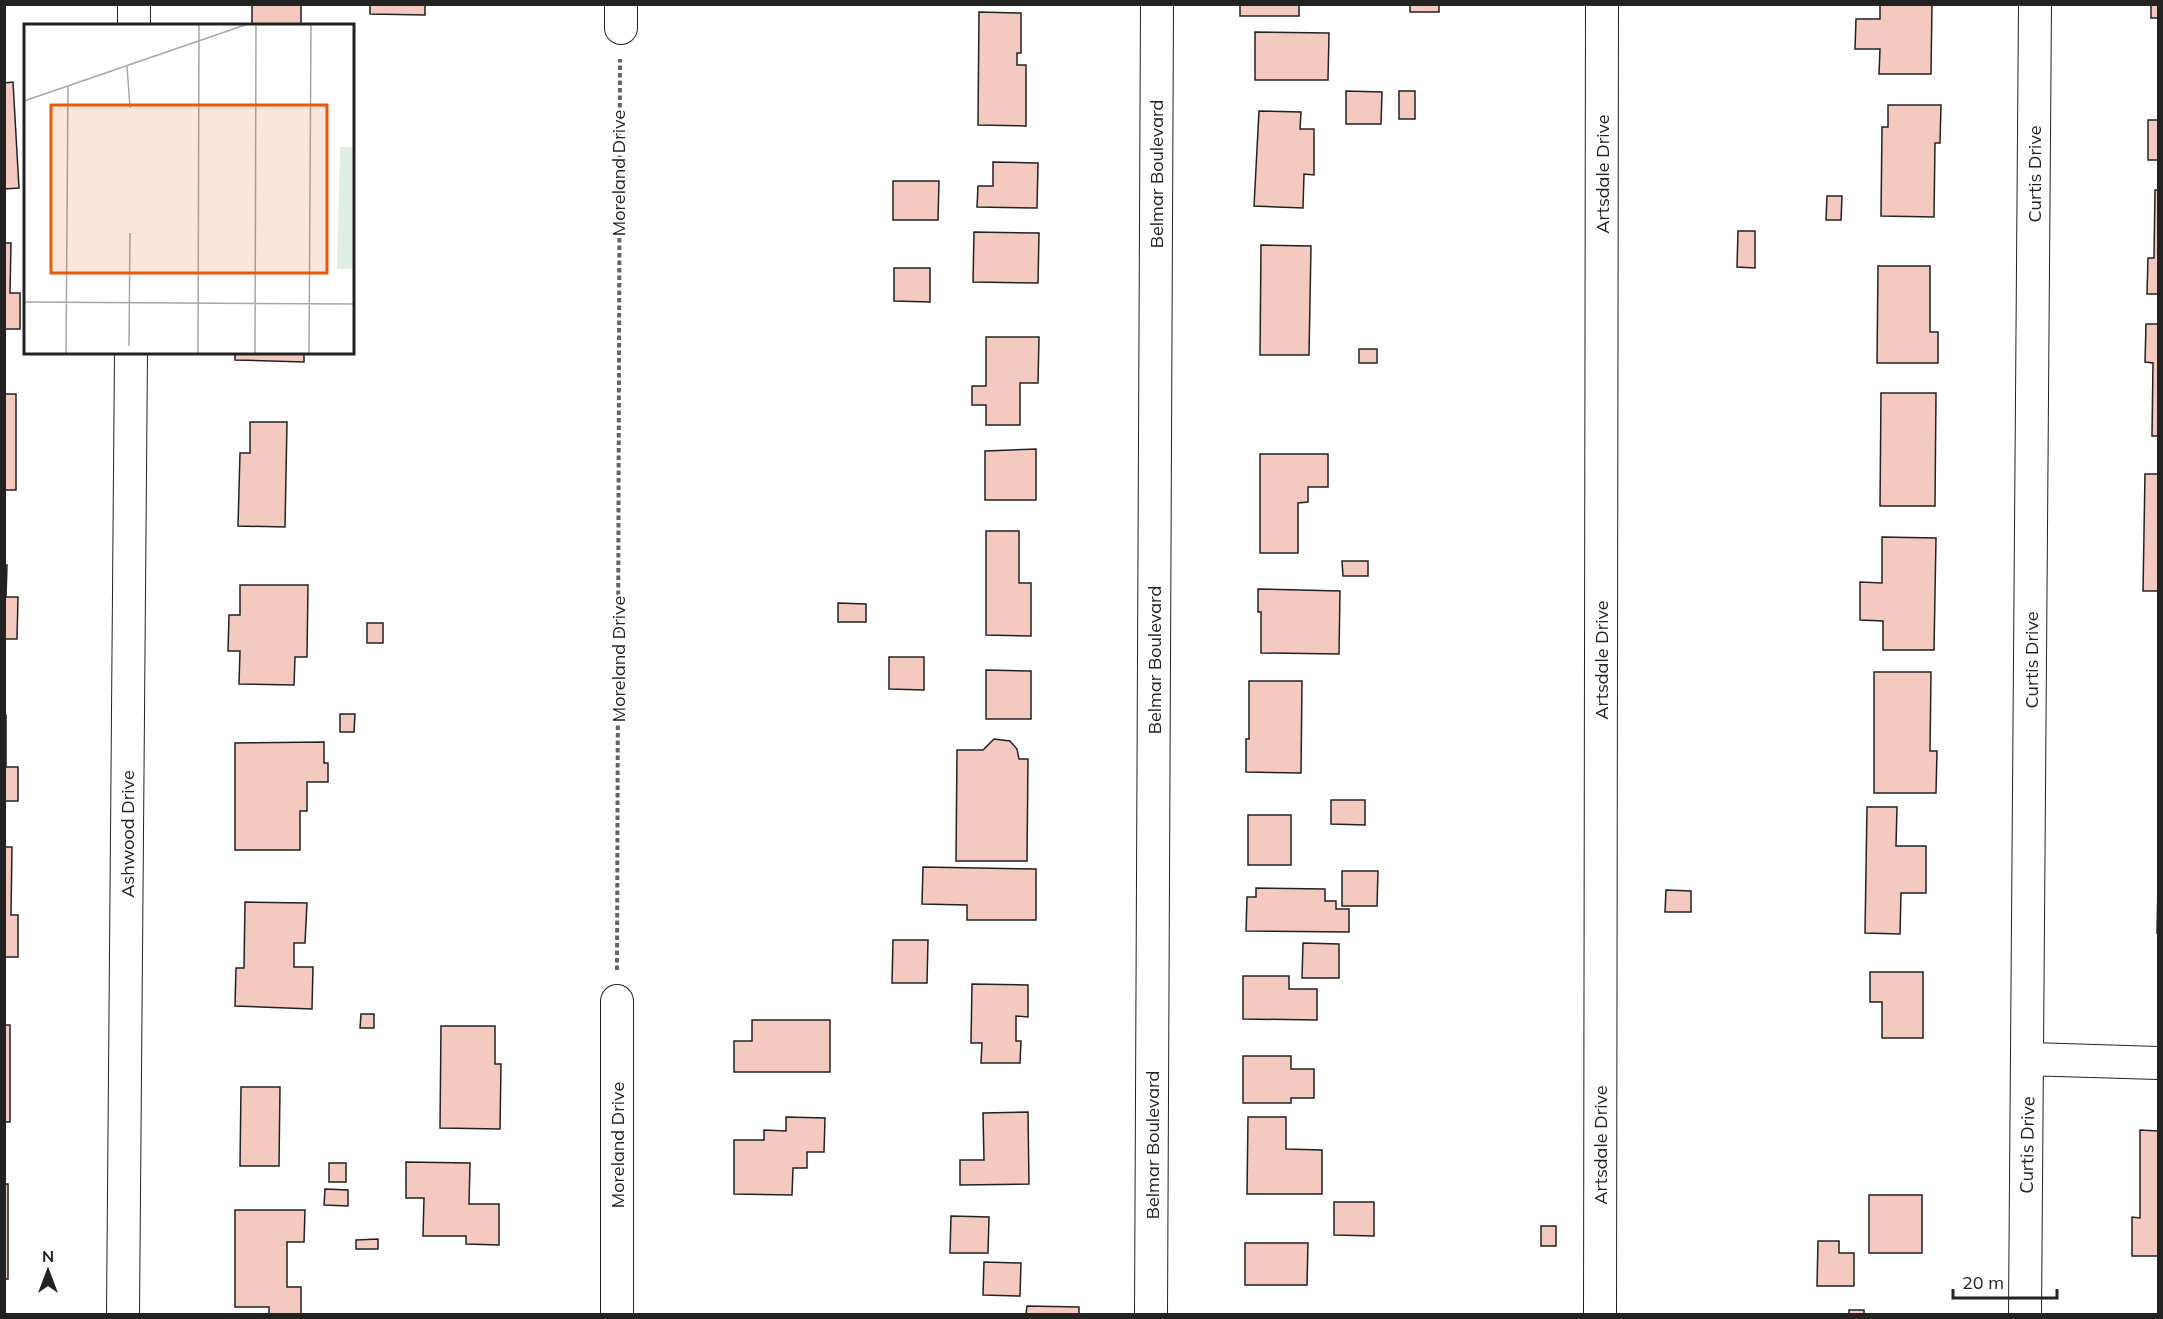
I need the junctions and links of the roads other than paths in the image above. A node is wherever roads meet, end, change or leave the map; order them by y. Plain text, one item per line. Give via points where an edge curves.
1 (134, 4) edge
2 (1157, 4) edge
3 (1602, 4) edge
4 (2035, 4) edge
5 (134, 24) edge
6 (131, 354) edge
7 (617, 1001) road end
8 (2028, 1059) junction
9 (2158, 1063) edge
10 (123, 1314) edge
11 (617, 1314) edge
12 (1151, 1314) edge
13 (1600, 1314) edge
14 (2025, 1314) edge

1 - 5 street
2 - 12 street, Belmar Boulevard
3 - 13 street, Artsdale Drive
4 - 8 street, Curtis Drive
6 - 10 street, Ashwood Drive
7 - 11 street, Moreland Drive
8 - 9 street
8 - 14 street, Curtis Drive

